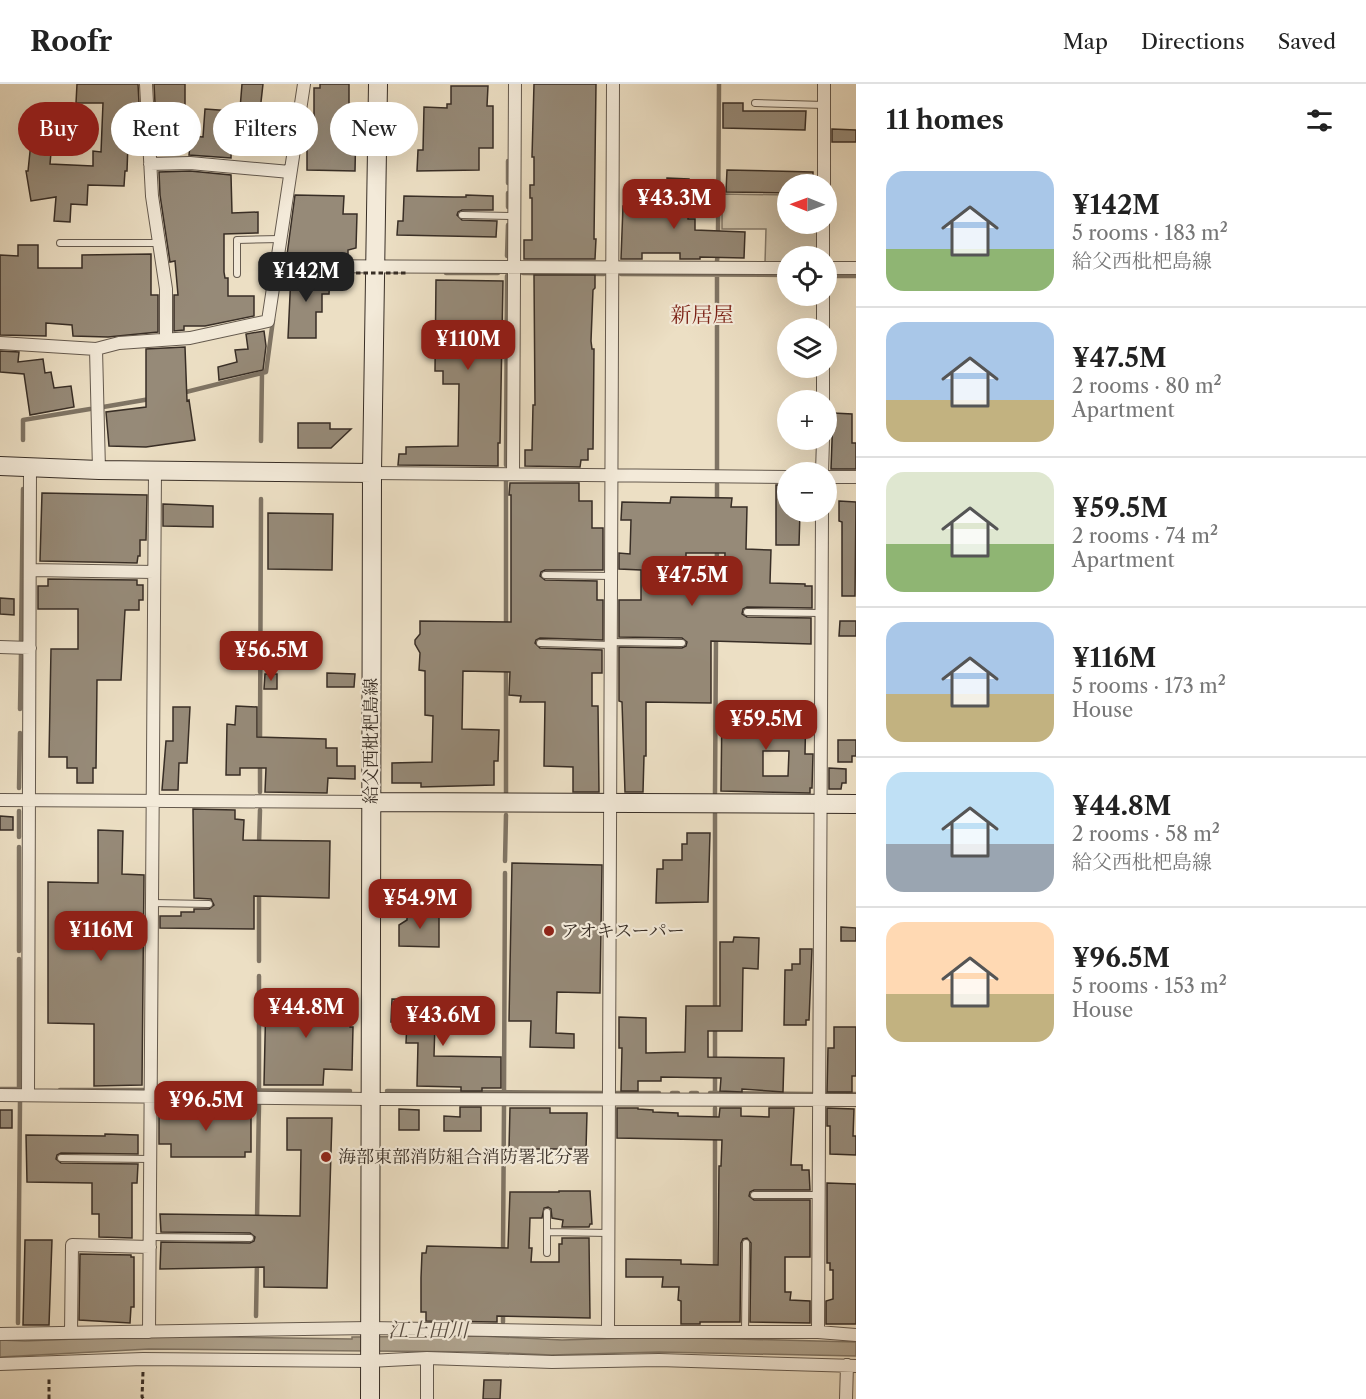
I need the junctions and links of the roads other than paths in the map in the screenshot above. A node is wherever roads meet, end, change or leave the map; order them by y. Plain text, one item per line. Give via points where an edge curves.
1 (146, 84) edge
2 (304, 84) edge
3 (378, 84) edge
4 (515, 84) edge
5 (613, 84) edge
6 (824, 84) edge
7 (754, 103) dead end
8 (824, 105) junction
9 (150, 164) junction
10 (291, 172) junction
11 (824, 174) edge
12 (462, 215) dead end
13 (514, 216) junction
14 (280, 239) junction
15 (60, 243) dead end
16 (159, 243) junction
17 (375, 265) junction
18 (276, 266) junction
19 (514, 266) junction
20 (612, 267) junction
21 (777, 268) edge
22 (837, 268) edge
23 (856, 268) edge
24 (237, 274) dead end
25 (166, 339) junction
26 (0, 343) edge
27 (96, 349) junction
28 (0, 466) edge
29 (30, 468) junction
30 (99, 470) junction
31 (155, 471) junction
32 (372, 473) junction
33 (513, 474) junction
34 (611, 475) junction
35 (777, 477) edge
36 (837, 477) edge
37 (856, 477) edge
38 (822, 522) edge
39 (30, 570) junction
40 (154, 572) junction
41 (545, 575) dead end
42 (611, 576) junction
43 (747, 612) dead end
44 (822, 613) junction
45 (540, 643) dead end
46 (611, 643) junction
47 (682, 643) dead end
48 (0, 647) edge
49 (30, 648) junction
50 (29, 799) junction
51 (0, 800) edge
52 (153, 800) junction
53 (371, 802) junction
54 (610, 803) junction
55 (821, 803) junction
56 (856, 804) edge
57 (152, 903) junction
58 (209, 904) dead end
59 (0, 1095) edge
60 (28, 1095) junction
61 (151, 1097) junction
62 (370, 1100) junction
63 (609, 1100) junction
64 (819, 1100) junction
65 (856, 1100) edge
66 (61, 1158) dead end
67 (150, 1159) junction
68 (754, 1194) dead end
69 (819, 1195) junction
70 (547, 1212) dead end
71 (547, 1232) junction
72 (608, 1233) junction
73 (250, 1239) dead end
74 (150, 1242) junction
75 (746, 1243) dead end
76 (547, 1253) dead end
77 (369, 1331) junction
78 (149, 1332) junction
79 (608, 1332) junction
80 (745, 1332) junction
81 (818, 1332) junction
82 (71, 1333) junction
83 (0, 1334) edge
84 (856, 1335) edge
85 (427, 1358) junction
86 (369, 1359) junction
87 (0, 1364) edge
88 (851, 1365) edge
89 (370, 1399) edge
90 (427, 1399) edge
91 (846, 1399) edge

1 - 9 street
2 - 10 street
3 - 17 main road, 給父西枇杷島線
4 - 13 street
5 - 20 street
6 - 8 street
7 - 8 lane
8 - 11 street
9 - 10 street via 190,163
9 - 16 street
10 - 14 street
12 - 13 lane
13 - 19 street
14 - 18 street
14 - 24 lane via 237,240
15 - 16 lane
16 - 25 street via 166,289
17 - 18 street
17 - 19 street
17 - 32 main road, 給父西枇杷島線
18 - 25 street via 268,321 190,338
19 - 20 street
19 - 33 street
20 - 21 street
20 - 34 street
22 - 23 street
25 - 27 street
26 - 27 street
27 - 30 street
28 - 29 main road
29 - 30 main road
29 - 39 street
30 - 31 main road
31 - 32 main road
31 - 40 street
32 - 33 street
32 - 53 main road, 給父西枇杷島線
33 - 34 street
34 - 35 street
34 - 42 street
36 - 37 street
38 - 44 street
39 - 40 street
39 - 49 street
40 - 52 street
41 - 42 lane
42 - 46 street
43 - 44 lane
44 - 55 street
45 - 46 lane
46 - 47 lane
46 - 54 street
48 - 49 street
49 - 50 street
50 - 51 street
50 - 52 street
50 - 60 street
52 - 53 street
52 - 57 street
53 - 54 main road
53 - 62 main road, 給父西枇杷島線
54 - 55 main road
54 - 63 street
55 - 56 main road
55 - 64 street
57 - 58 lane
57 - 61 street
59 - 60 street
60 - 61 street
61 - 62 street
61 - 67 street
62 - 63 street
62 - 77 main road, 給父西枇杷島線
63 - 64 street
63 - 72 street
64 - 65 street
64 - 69 street
66 - 67 lane
67 - 74 street
68 - 69 lane
69 - 81 street
70 - 71 lane
71 - 72 lane
71 - 76 lane
72 - 79 street
73 - 74 lane
74 - 78 street
74 - 82 street via 72,1245
75 - 80 lane
77 - 78 street
77 - 79 street
77 - 86 main road, 給父西枇杷島線
78 - 82 street
79 - 80 street
80 - 81 street
81 - 84 street
82 - 83 street
85 - 86 street
85 - 88 street
85 - 90 street
86 - 87 street via 143,1359
86 - 89 main road, 給父西枇杷島線
88 - 91 street

